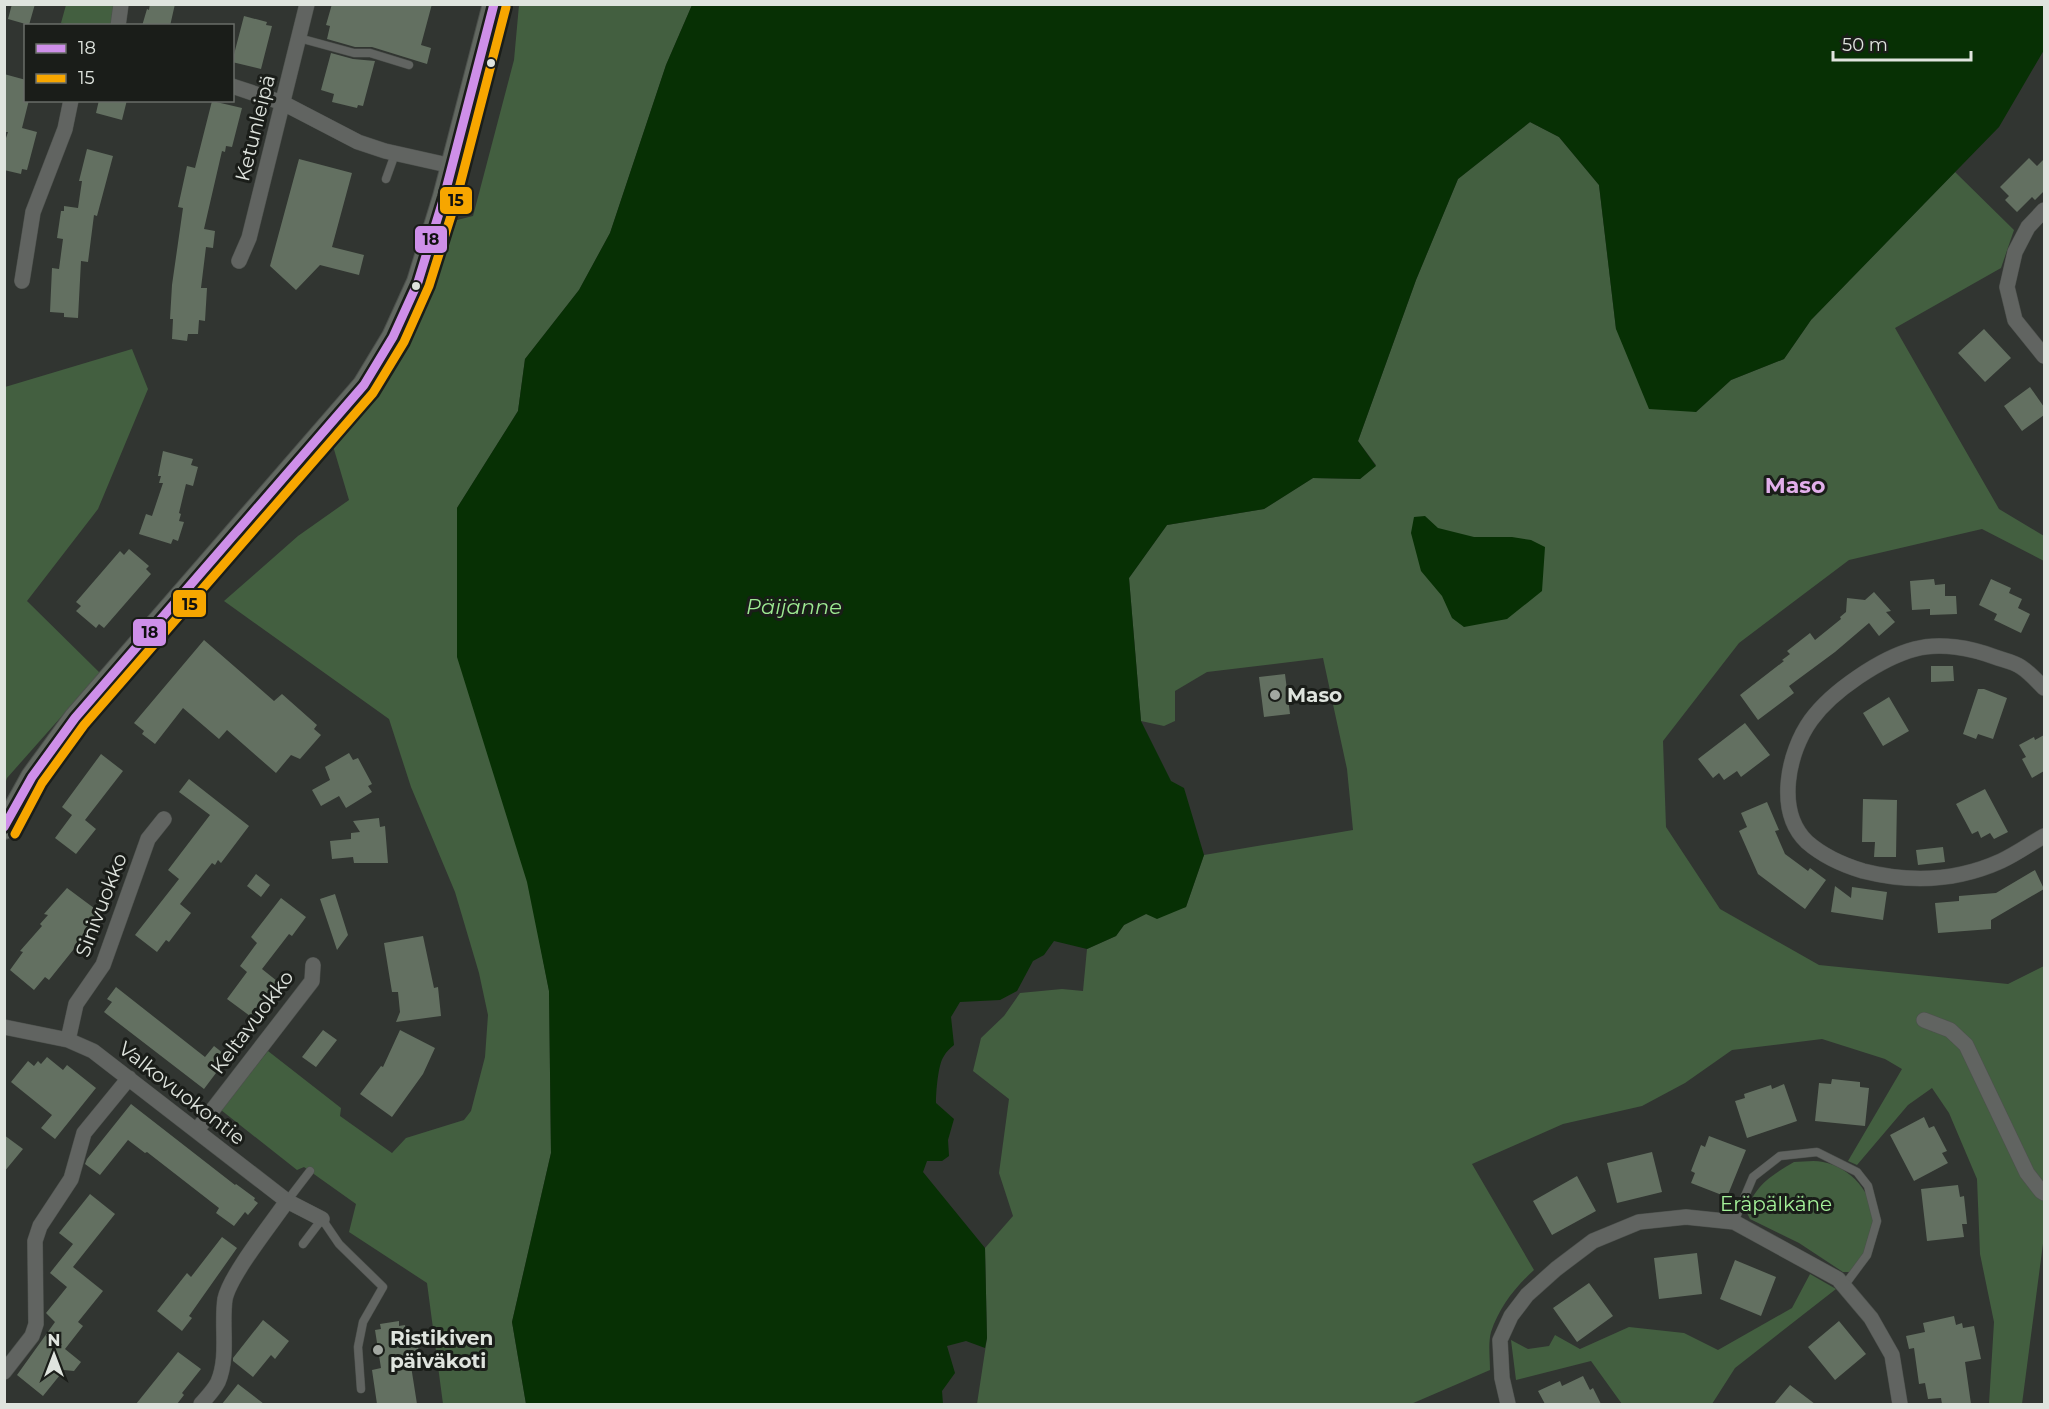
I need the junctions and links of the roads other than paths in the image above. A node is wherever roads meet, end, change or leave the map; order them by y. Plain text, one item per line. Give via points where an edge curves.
1 (121, 4) edge
2 (307, 4) edge
3 (494, 4) edge
4 (118, 24) edge
5 (299, 38) junction
6 (409, 65) dead end
7 (234, 87) edge
8 (71, 102) edge
9 (284, 103) junction
10 (395, 153) junction
11 (452, 166) junction
12 (386, 179) dead end
13 (2044, 210) edge
14 (239, 261) dead end
15 (22, 282) dead end
16 (2044, 356) edge
17 (2044, 688) edge
18 (164, 819) dead end
19 (4, 828) edge
20 (2044, 836) edge
21 (313, 965) dead end
22 (1924, 1020) dead end
23 (4, 1027) edge
24 (68, 1040) junction
25 (129, 1078) junction
26 (197, 1130) junction
27 (310, 1171) dead end
28 (2044, 1193) edge
29 (287, 1201) junction
30 (322, 1219) junction
31 (1734, 1222) junction
32 (303, 1244) dead end
33 (1844, 1286) junction
34 (4, 1372) edge
35 (361, 1389) dead end
36 (201, 1404) edge
37 (1508, 1404) edge
38 (1897, 1404) edge

1 - 4 street
2 - 5 street, Ketunleipä
3 - 11 street
5 - 6 lane
5 - 9 street, Ketunleipä
7 - 9 street
8 - 15 street via 65,129 33,212
9 - 10 street via 358,142
9 - 14 street, Ketunleipä via 249,238
10 - 11 street
10 - 12 lane
11 - 19 street via 418,282 393,337 364,385 75,718 32,777
13 - 16 street via 2028,227 2015,252 2007,287 2015,320
17 - 20 street via 2021,667 1985,653 1953,646 1916,648 1874,666 1838,692 1811,720 1792,757 1787,783 1793,821 1807,841 1842,865 1885,876 1922,880 1963,874 2001,861
18 - 24 street, Sinivuokko via 148,839 103,965 76,1004
21 - 26 street, Keltavuokko via 312,981
22 - 28 street via 1950,1030 1966,1045 2027,1173
23 - 24 street, Valkovuokontie
24 - 25 street, Valkovuokontie via 93,1051
25 - 26 street, Valkovuokontie
25 - 34 street via 84,1133 71,1179 40,1226 35,1241 36,1324 32,1336
26 - 29 street, Valkovuokontie
27 - 29 lane
29 - 30 street, Valkovuokontie
29 - 36 street via 232,1281 225,1299 220,1375
30 - 32 lane
30 - 35 lane via 339,1244 383,1287 363,1322 358,1347
31 - 33 street via 1838,1279
31 - 33 lane via 1754,1177 1780,1156 1817,1152 1857,1172 1868,1186 1877,1221 1867,1255
31 - 37 street via 1686,1216 1639,1222 1593,1241 1556,1269 1527,1294 1500,1340
33 - 38 street via 1870,1318 1892,1355

